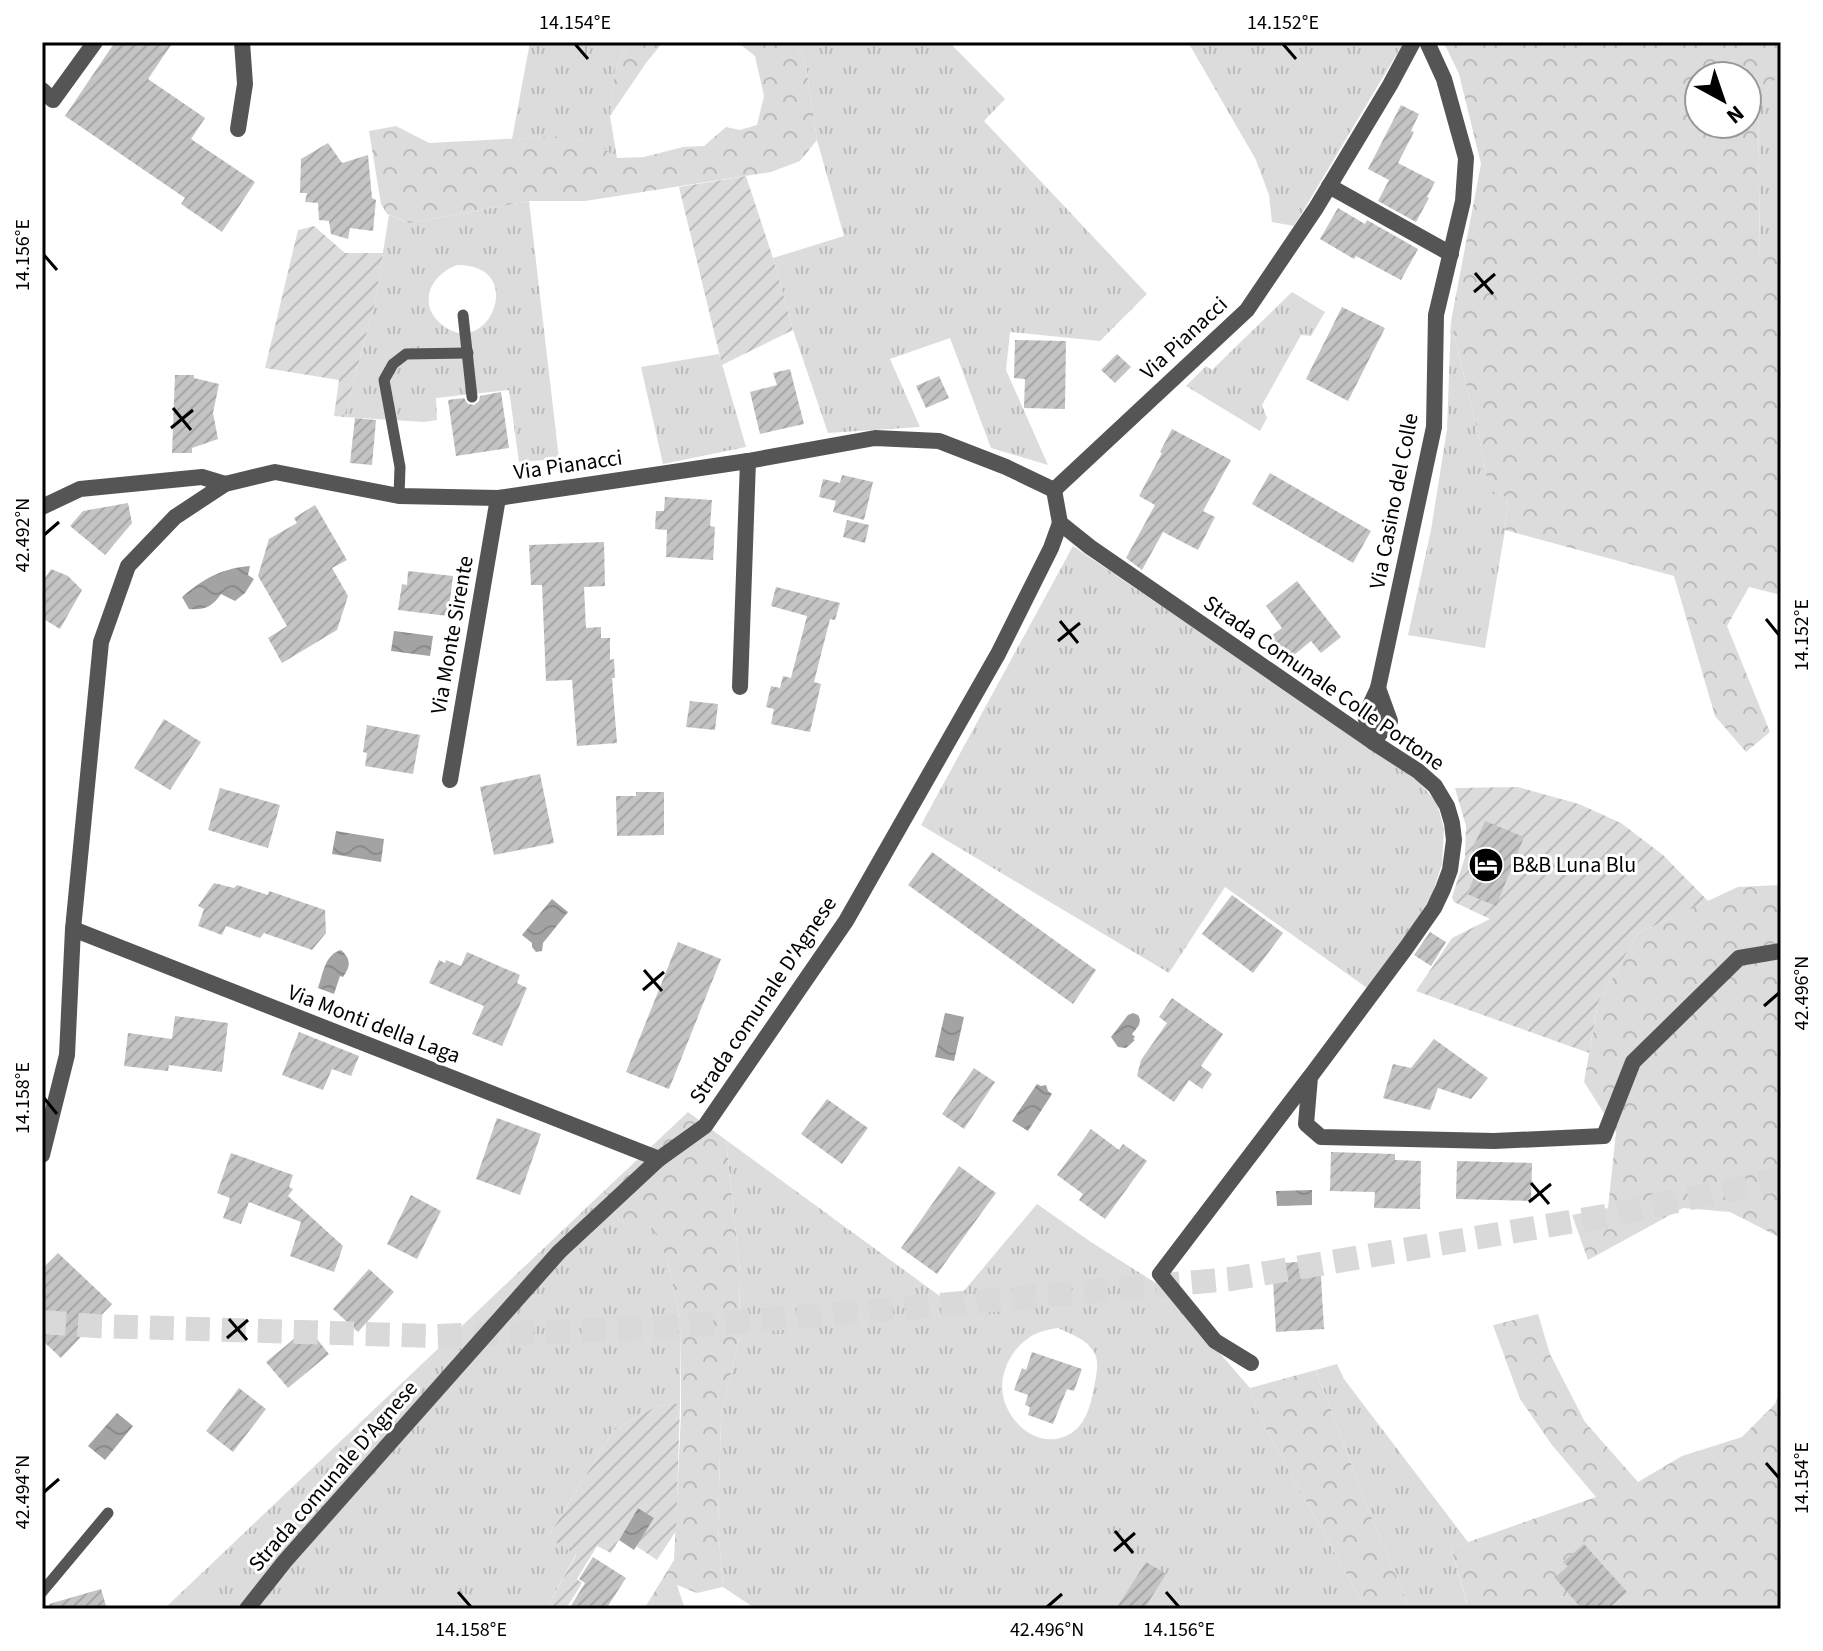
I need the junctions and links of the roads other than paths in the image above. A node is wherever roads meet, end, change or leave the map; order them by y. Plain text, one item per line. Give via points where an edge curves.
1 (95, 42) edge
2 (242, 42) edge
3 (1413, 42) edge
4 (1427, 42) edge
5 (42, 90) edge
6 (238, 129) dead end
7 (1329, 186) junction
8 (1451, 254) junction
9 (463, 315) dead end
10 (468, 353) junction
11 (472, 397) dead end
12 (748, 461) junction
13 (225, 484) junction
14 (1054, 490) junction
15 (399, 496) junction
16 (498, 498) junction
17 (42, 507) edge
18 (1060, 523) junction
19 (740, 687) dead end
20 (1373, 742) junction
21 (450, 780) dead end
22 (73, 929) junction
23 (1781, 951) edge
24 (1310, 1077) junction
25 (42, 1155) edge
26 (659, 1159) junction
27 (1251, 1363) dead end
28 (108, 1513) dead end
29 (42, 1592) edge
30 (247, 1609) edge

1 - 5 street via 53,100
2 - 6 street via 245,84
3 - 7 street, Via Pianacci
4 - 8 street, Via Casino del Colle via 1444,79 1466,158
7 - 8 street
7 - 14 street, Via Pianacci via 1247,310
8 - 20 street, Via Casino del Colle via 1436,315 1434,427 1378,688 1390,721
9 - 10 lane
10 - 11 lane
10 - 15 lane via 406,354 384,380 400,467
12 - 14 street, Via Pianacci via 875,438 939,441
12 - 16 street, Via Pianacci
12 - 19 street
13 - 15 street, Via Pianacci via 275,472
13 - 17 street via 202,477 80,489
13 - 22 street, Via Pianacci via 175,517 128,566 101,642
14 - 18 street
15 - 16 street, Via Pianacci
16 - 21 street, Via Monte Sirente
18 - 20 street, Strada Comunale Colle Portone
18 - 26 street, Strada comunale D'Agnese via 998,654 846,921 705,1126
20 - 24 street, Strada Comunale Colle Portone via 1435,786 1452,823 1450,870 1434,908
22 - 25 street, Via Pianacci via 67,1055
22 - 26 street, Via Monti della Laga
23 - 24 street via 1739,958 1633,1062 1604,1136 1494,1141 1321,1137 1306,1124
24 - 27 street, Strada Comunale Colle Portone via 1160,1274 1215,1341
26 - 30 street, Strada comunale D'Agnese via 559,1252
28 - 29 lane

